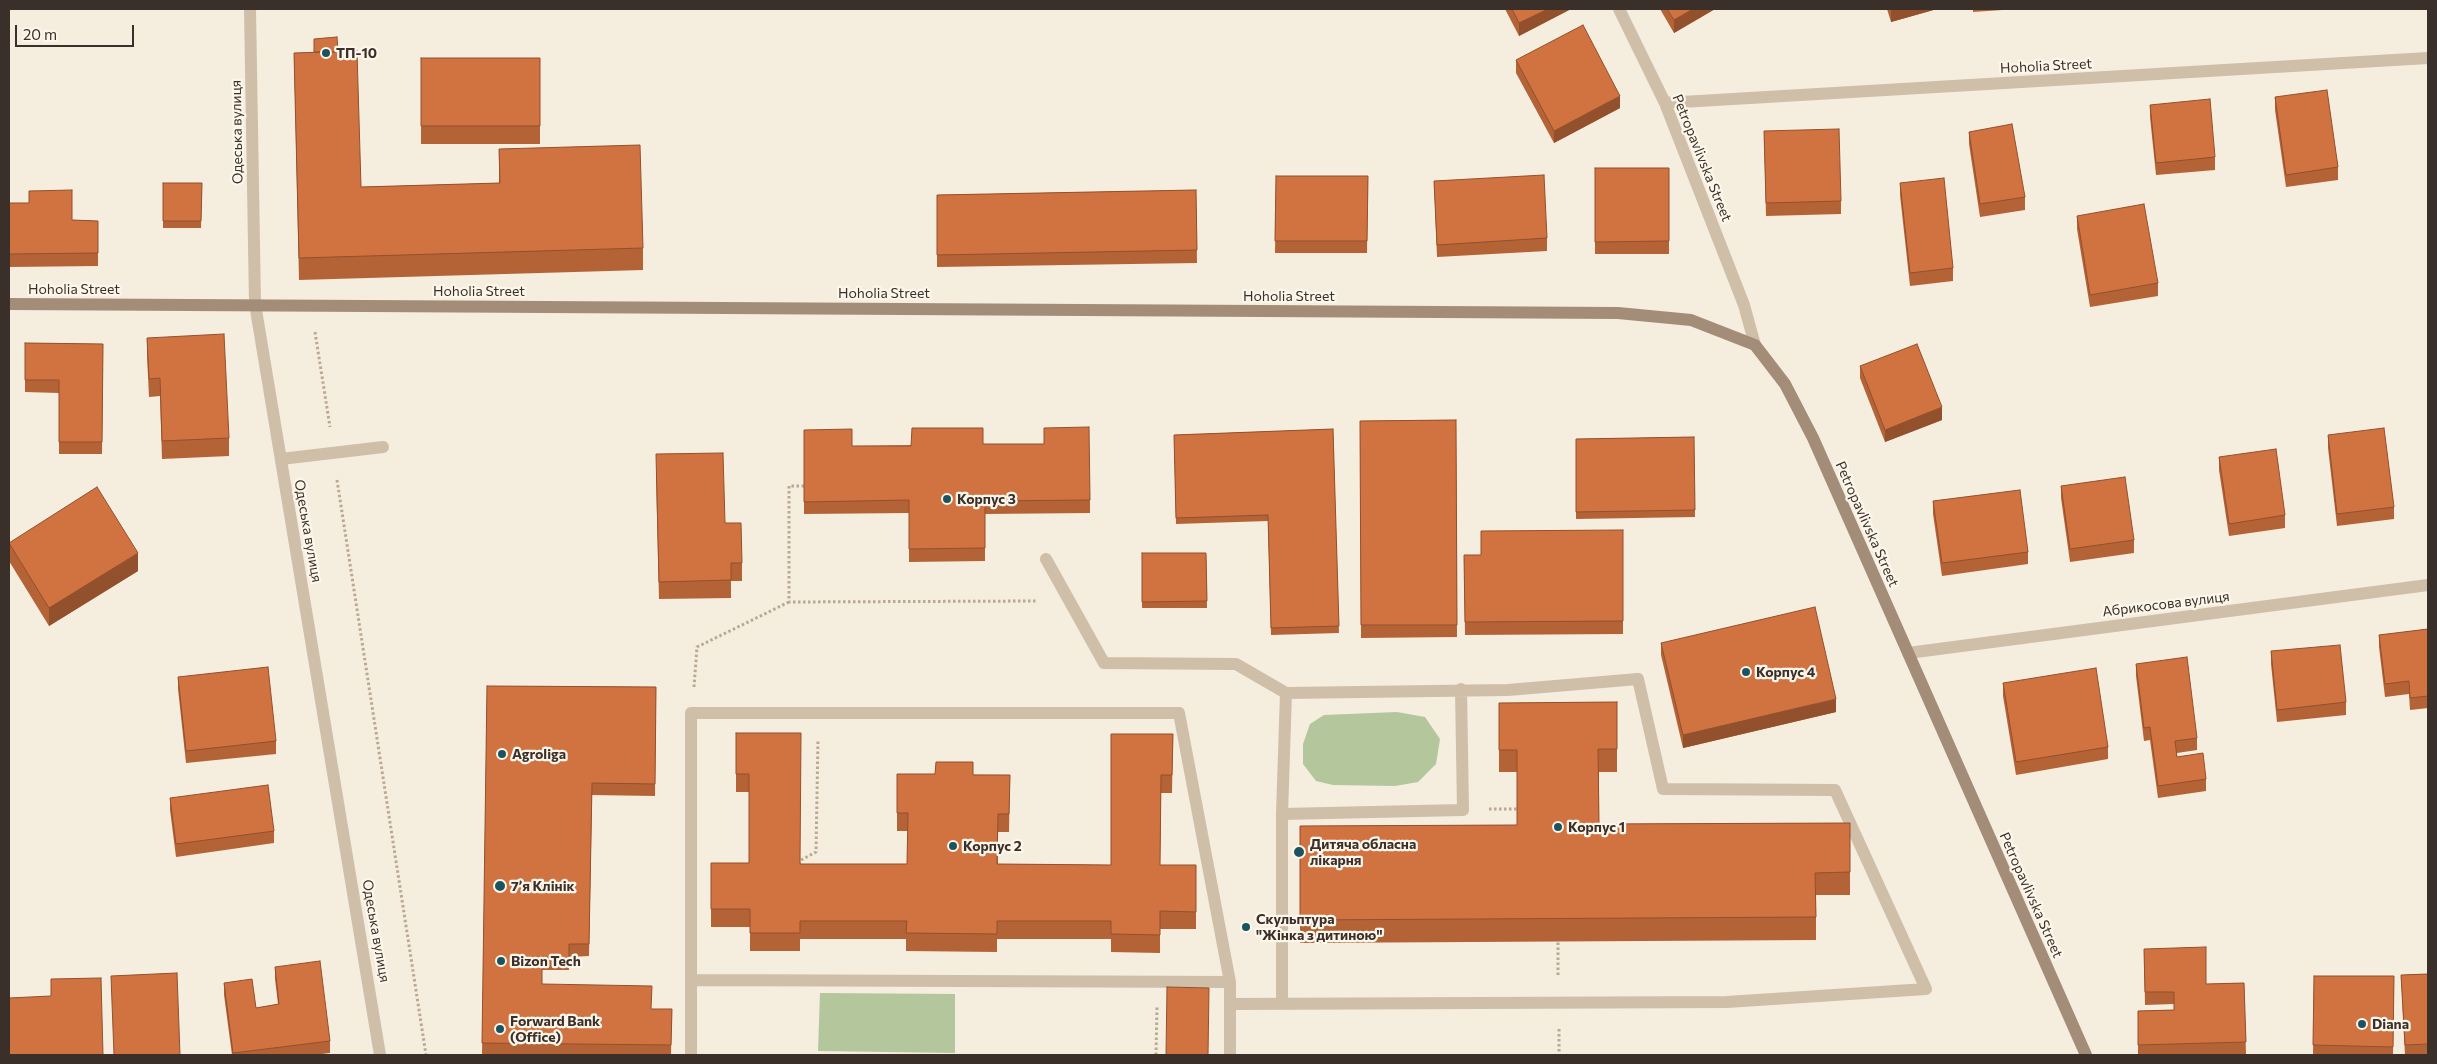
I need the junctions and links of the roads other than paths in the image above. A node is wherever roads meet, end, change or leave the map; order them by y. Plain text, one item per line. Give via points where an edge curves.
1 (250, 9) edge
2 (1619, 9) edge
3 (2428, 58) edge
4 (1665, 103) junction
5 (9, 304) edge
6 (255, 304) junction
7 (1755, 345) junction
8 (383, 447) dead end
9 (281, 459) junction
10 (1046, 559) dead end
11 (2428, 585) edge
12 (1908, 653) junction
13 (1461, 690) junction
14 (1286, 693) junction
15 (1282, 814) junction
16 (691, 980) junction
17 (1230, 982) junction
18 (1230, 1004) junction
19 (1282, 1004) junction
20 (380, 1055) edge
21 (691, 1055) edge
22 (1230, 1055) edge
23 (2086, 1055) edge

1 - 6 street, Одеська вулиця
2 - 4 street, Petropavlivska Street
3 - 4 street, Hoholia Street
4 - 7 street, Petropavlivska Street via 1744,305
5 - 6 main road, Hoholia Street
6 - 7 main road, Hoholia Street via 1618,312 1691,320
6 - 9 street, Одеська вулиця
7 - 12 main road, Petropavlivska Street via 1785,384 1813,438
8 - 9 street
9 - 20 street, Одеська вулиця
10 - 14 street via 1104,663 1236,664
11 - 12 street, Абрикосова вулиця
12 - 23 main road, Petropavlivska Street
13 - 14 street
13 - 15 street via 1463,810
13 - 19 street via 1508,690 1638,679 1663,789 1835,790 1926,989 1728,1002
14 - 15 street
15 - 19 street
16 - 17 street
16 - 17 street via 691,713 1179,713
16 - 21 street
17 - 18 street
18 - 19 street
18 - 22 street

